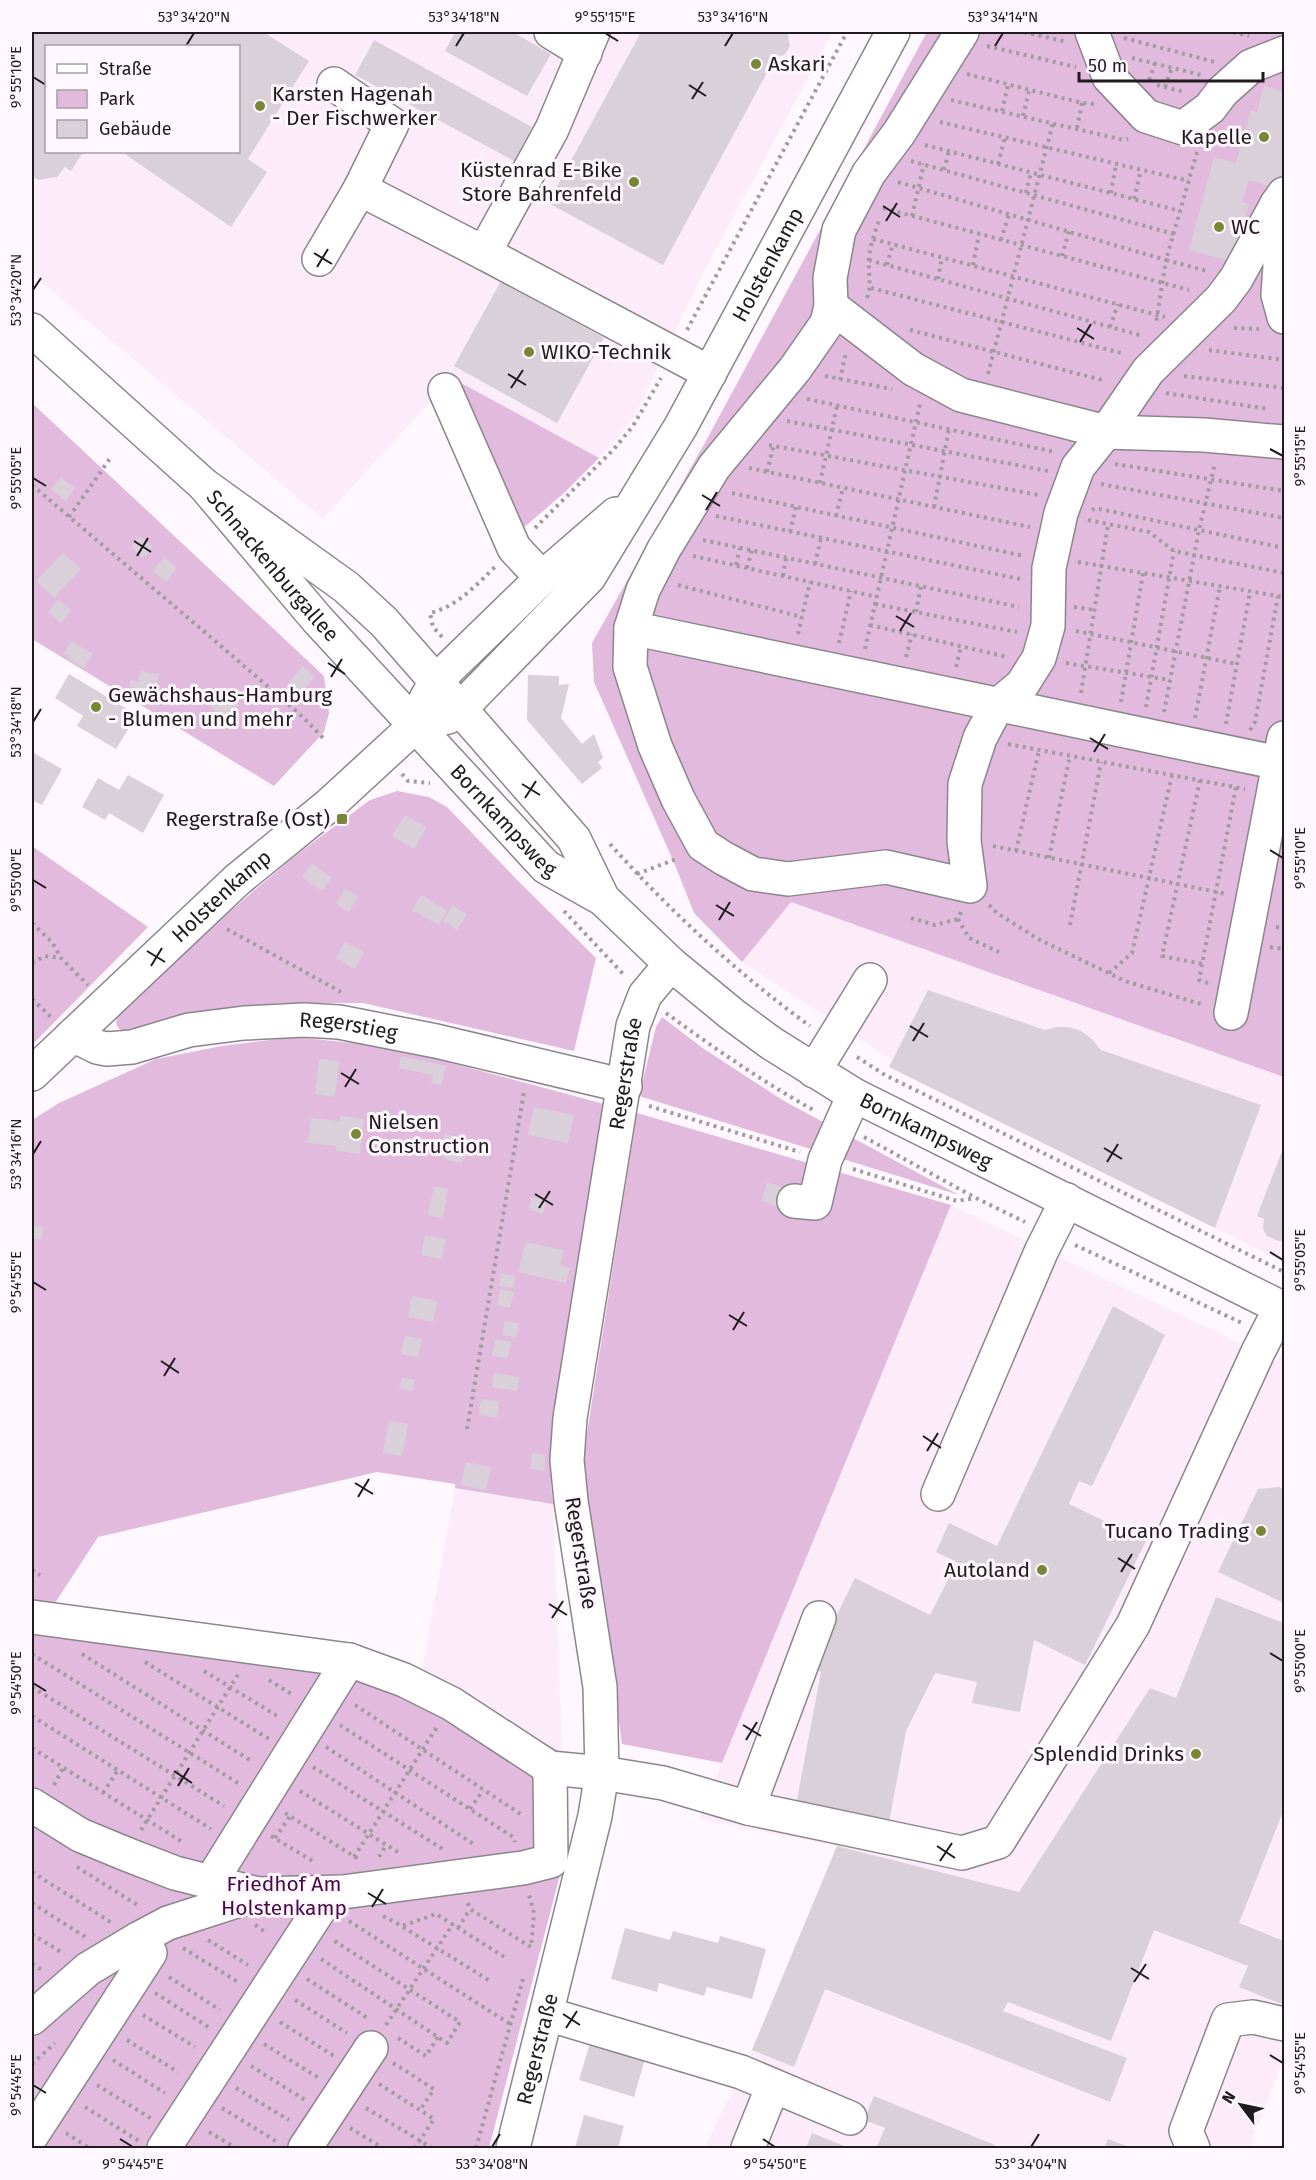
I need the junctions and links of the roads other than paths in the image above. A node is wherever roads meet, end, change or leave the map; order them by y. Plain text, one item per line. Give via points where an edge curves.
1 (550, 32) edge
2 (893, 32) edge
3 (962, 32) edge
4 (1107, 35) edge
5 (589, 42) edge
6 (1284, 52) edge
7 (334, 84) dead end
8 (360, 189) junction
9 (1281, 199) edge
10 (484, 253) junction
11 (319, 259) dead end
12 (1273, 323) edge
13 (844, 327) junction
14 (32, 330) edge
15 (710, 373) junction
16 (445, 390) dead end
17 (1284, 442) edge
18 (204, 485) junction
19 (638, 495) junction
20 (1062, 509) junction
21 (542, 578) junction
22 (631, 628) junction
23 (436, 681) junction
24 (997, 706) junction
25 (461, 708) junction
26 (416, 725) junction
27 (1280, 765) edge
28 (603, 899) junction
29 (671, 964) junction
30 (870, 980) dead end
31 (1231, 1013) road end
32 (64, 1028) junction
33 (814, 1071) junction
34 (32, 1074) edge
35 (624, 1086) junction
36 (854, 1095) junction
37 (1067, 1200) junction
38 (794, 1201) dead end
39 (1278, 1317) edge
40 (938, 1494) dead end
41 (32, 1617) edge
42 (819, 1618) dead end
43 (349, 1660) junction
44 (550, 1768) junction
45 (602, 1773) junction
46 (42, 1797) edge
47 (748, 1808) junction
48 (246, 1832) junction
49 (325, 1879) junction
50 (258, 1894) junction
51 (114, 1995) junction
52 (547, 2014) junction
53 (32, 2018) edge
54 (1284, 2024) edge
55 (371, 2049) road end
56 (773, 2086) junction
57 (850, 2118) dead end
58 (32, 2135) edge
59 (156, 2139) edge
60 (302, 2144) edge
61 (32, 2146) edge
62 (36, 2148) edge
63 (513, 2148) edge
64 (748, 2148) edge
65 (1193, 2148) edge

1 - 5 main road
2 - 15 main road, Holstenkamp
3 - 13 main road via 839,230 830,278
4 - 6 main road via 1106,74 1146,116 1183,128 1210,108 1251,66
5 - 10 main road via 552,129
7 - 8 main road via 392,124
8 - 10 main road
8 - 11 main road
9 - 12 main road via 1280,266
9 - 20 main road via 1229,289 1159,356
10 - 15 main road
13 - 20 main road via 887,351 912,384 981,400
13 - 22 main road via 827,323 679,544 643,590
14 - 18 main road, Schnackenburgallee
15 - 19 main road, Holstenkamp
16 - 21 main road via 514,548
17 - 20 main road via 1221,437
18 - 23 main road, Schnackenburgallee via 346,587 384,622
18 - 26 main road, Schnackenburgallee via 317,619
19 - 21 main road, Holstenkamp
19 - 25 main road, Holstenkamp via 589,578
20 - 24 main road via 1049,568 1024,638 1022,685
21 - 23 main road, Holstenkamp
22 - 24 main road
22 - 24 main road via 630,667 655,746 678,799 703,845 753,874 788,879 886,867 970,886 964,840 965,784 980,738
23 - 25 main road, Schnackenburgallee
23 - 26 main road, Holstenkamp
24 - 27 main road via 1150,737 1232,742
25 - 26 main road, Holstenkamp via 448,717
25 - 28 main road, Bornkampsweg via 574,839
26 - 28 main road, Bornkampsweg via 546,867
26 - 32 main road, Holstenkamp via 329,805
27 - 31 main road
28 - 29 main road, Bornkampsweg
29 - 33 main road, Bornkampsweg via 742,1022
29 - 35 main road, Regerstraße via 645,995 633,1026
30 - 33 main road
32 - 34 main road, Holstenkamp
32 - 35 main road, Regerstieg via 107,1049 132,1047 189,1030 244,1023 339,1022
33 - 36 main road, Bornkampsweg
35 - 45 main road, Regerstraße via 570,1418 567,1460 600,1687
36 - 37 main road, Bornkampsweg
36 - 38 main road via 825,1160 815,1203
37 - 39 main road, Bornkampsweg
37 - 40 main road
39 - 47 main road via 1133,1625 998,1842 962,1853
41 - 43 main road via 250,1656
42 - 47 main road
43 - 44 main road via 404,1680 452,1704
43 - 48 main road
44 - 45 main road
44 - 49 main road via 551,1861 523,1868
45 - 47 main road via 663,1782
45 - 52 main road, Regerstraße via 596,1816
46 - 48 main road via 80,1835 175,1873
48 - 50 main road
49 - 50 main road
49 - 59 main road via 298,1943 213,2074
50 - 51 main road
51 - 53 main road
51 - 58 main road
52 - 56 main road via 741,2072
52 - 63 main road, Regerstraße
54 - 65 main road via 1252,2017 1228,2020 1186,2131
55 - 60 main road
56 - 57 main road
56 - 64 main road
61 - 62 main road

